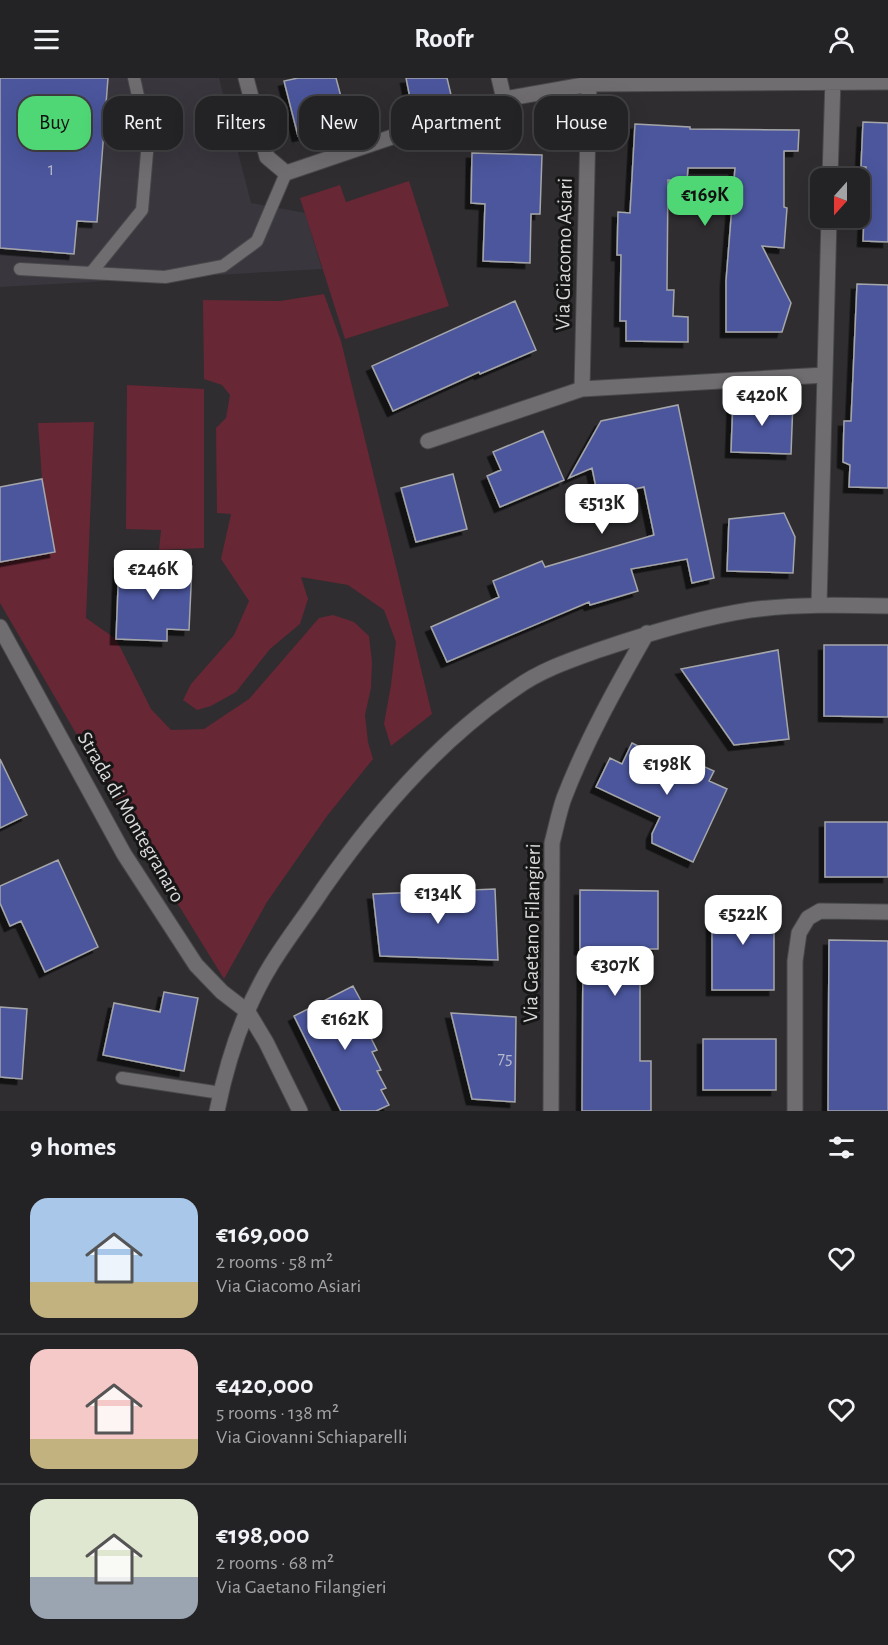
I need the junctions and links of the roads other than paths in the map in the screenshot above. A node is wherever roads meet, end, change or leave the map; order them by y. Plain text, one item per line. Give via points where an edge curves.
1 (134, 78) edge
2 (246, 78) edge
3 (499, 78) edge
4 (833, 80) edge
5 (888, 82) edge
6 (589, 84) junction
7 (503, 96) edge
8 (521, 96) edge
9 (391, 137) edge
10 (830, 168) edge
11 (286, 173) junction
12 (829, 228) edge
13 (20, 269) dead end
14 (91, 273) junction
15 (825, 375) junction
16 (582, 389) junction
17 (428, 441) dead end
18 (819, 605) junction
19 (888, 606) edge
20 (0, 627) edge
21 (646, 633) junction
22 (888, 912) edge
23 (248, 1012) junction
24 (122, 1078) dead end
25 (221, 1093) junction
26 (217, 1111) edge
27 (300, 1111) edge
28 (551, 1111) edge
29 (795, 1111) edge

1 - 14 lane via 148,141 142,210
2 - 11 street via 267,157
3 - 7 street
4 - 5 street
4 - 6 street
4 - 10 street
6 - 8 street
6 - 16 street, Via Giacomo Asiari
9 - 11 street
11 - 14 lane via 257,241 223,266 165,277
12 - 15 street
13 - 14 lane
15 - 16 street
15 - 18 street
16 - 17 street
18 - 19 street
18 - 21 street via 751,610
20 - 23 street, Strada di Montegranaro via 124,854 196,965
21 - 23 street via 553,667 516,687 457,735 402,788 350,852 270,967
21 - 28 street, Via Gaetano Filangieri via 588,743 563,800 552,843
22 - 29 street via 820,911 808,918 800,933 795,961
23 - 25 street via 231,1052
23 - 27 street
24 - 25 lane
25 - 26 street

